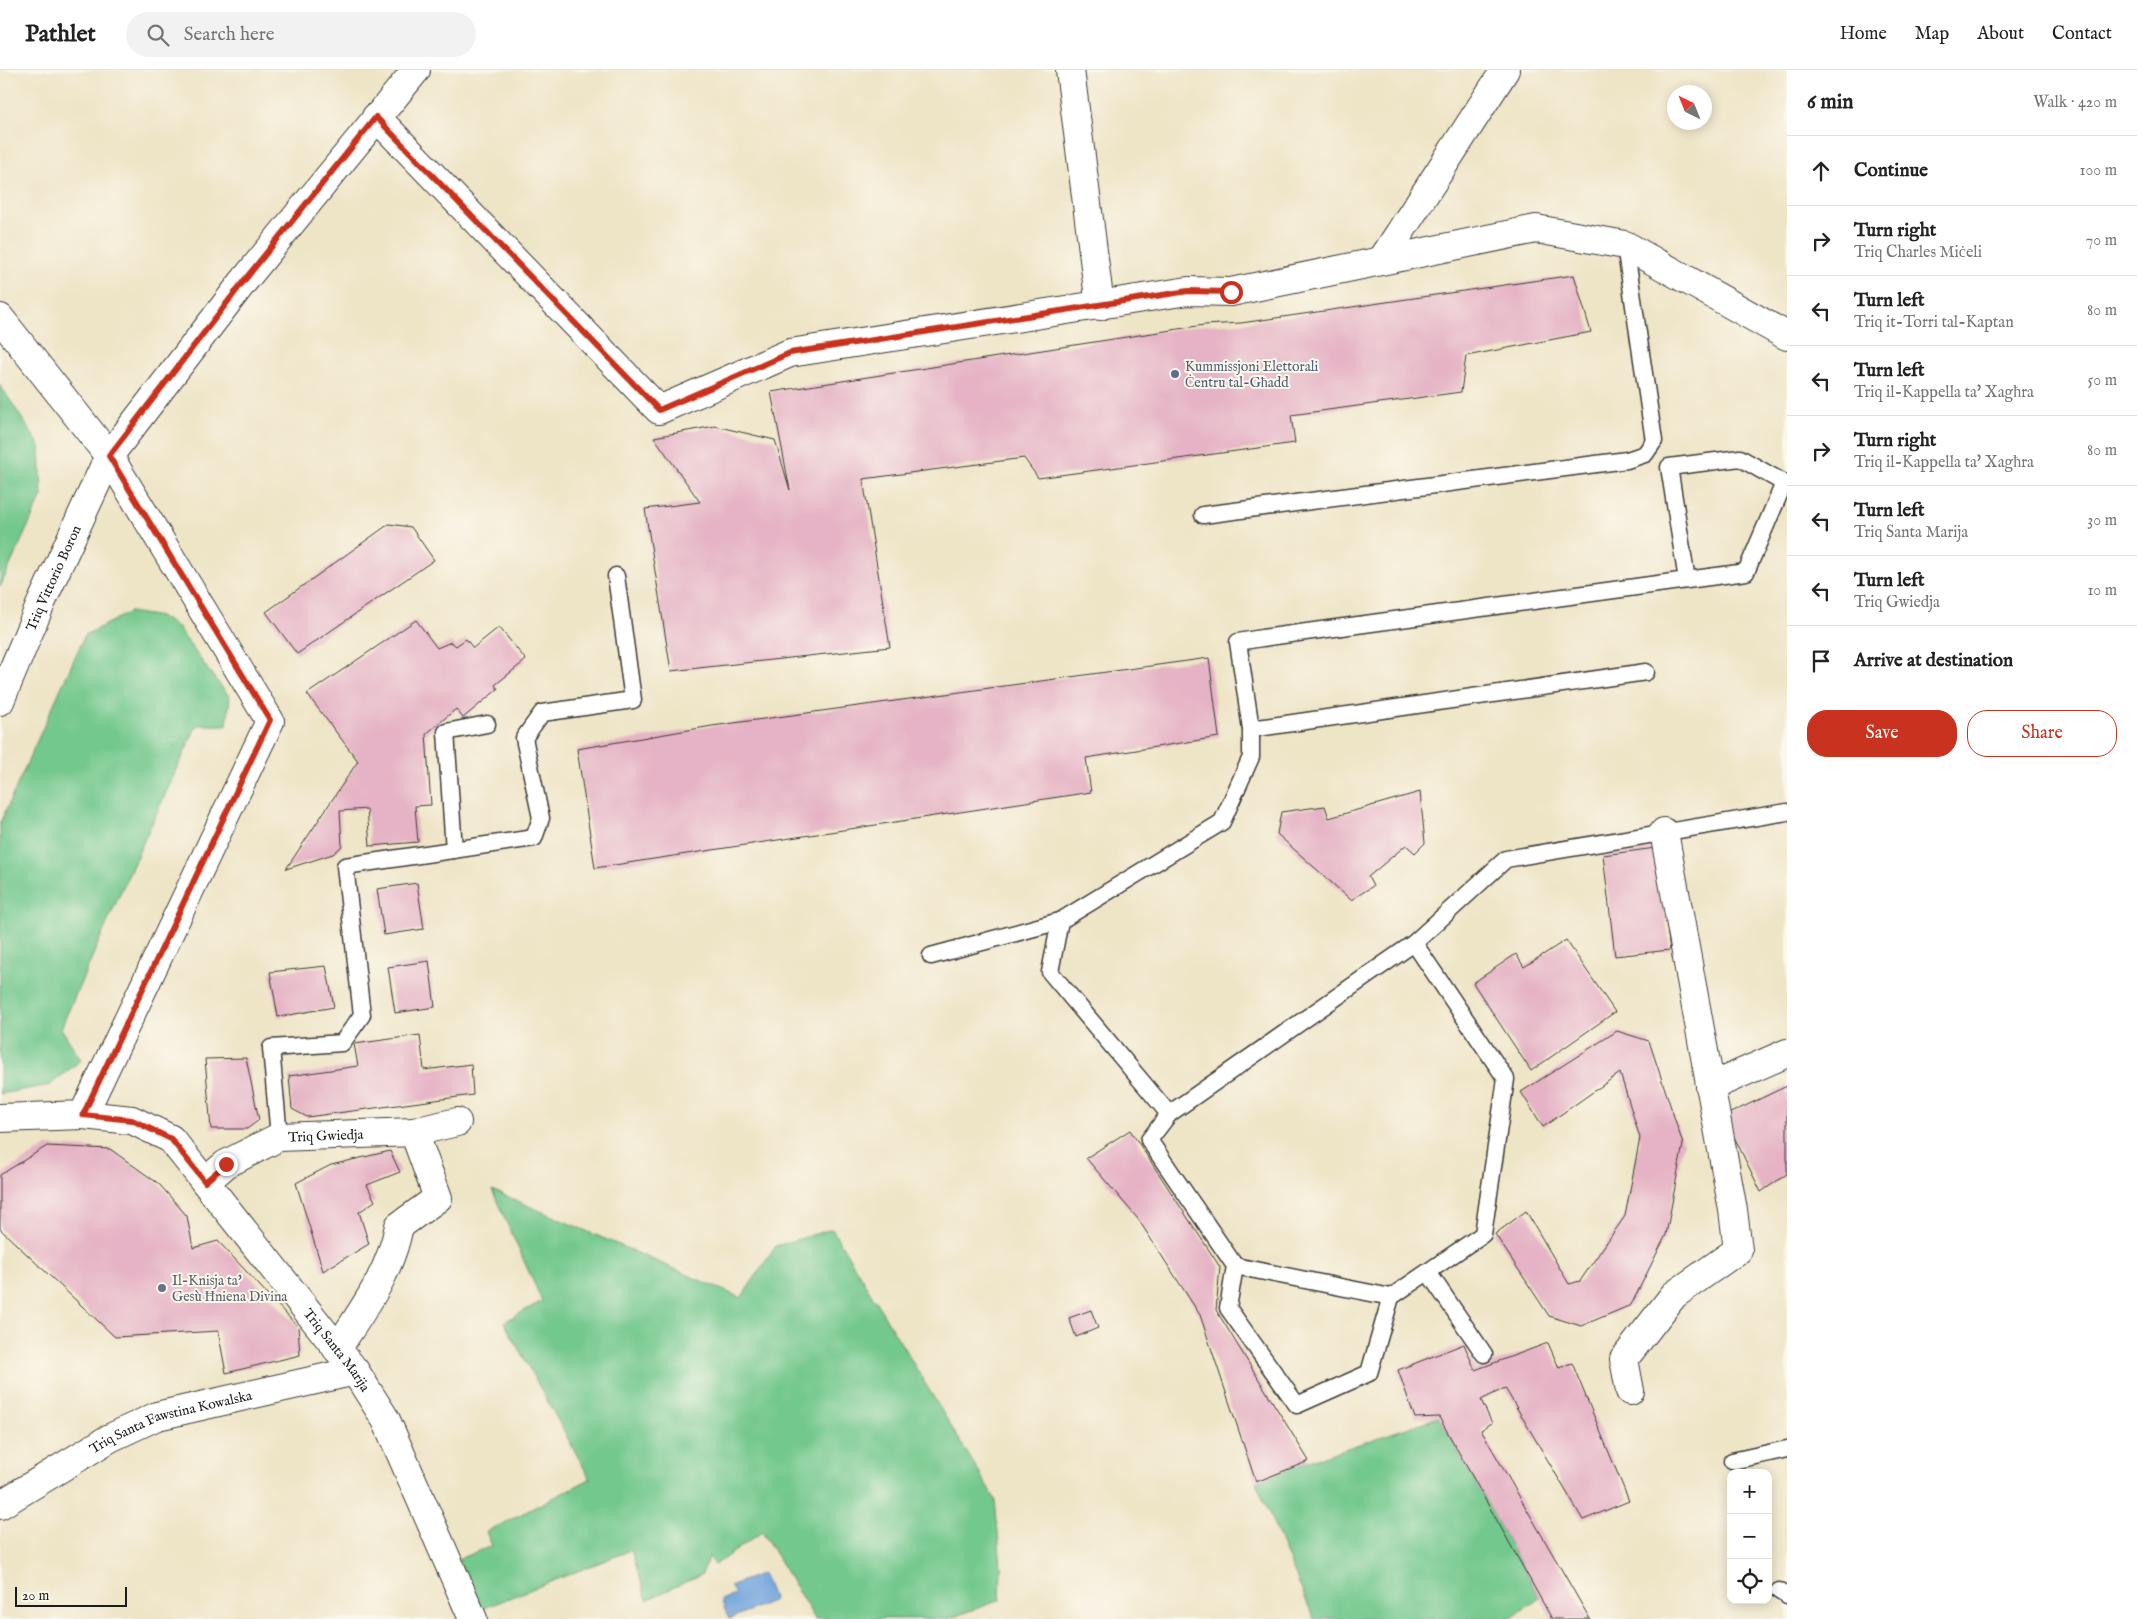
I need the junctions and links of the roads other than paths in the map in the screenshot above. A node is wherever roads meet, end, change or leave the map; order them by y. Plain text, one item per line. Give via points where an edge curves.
1 (416, 70) edge
2 (1070, 70) edge
3 (1505, 70) edge
4 (376, 117) junction
5 (1625, 245) junction
6 (1382, 260) junction
7 (1100, 306) junction
8 (0, 318) edge
9 (1787, 336) edge
10 (109, 456) junction
11 (1203, 515) dead end
12 (616, 576) dead end
13 (1687, 580) junction
14 (1646, 672) dead end
15 (0, 701) edge
16 (487, 724) dead end
17 (1251, 729) junction
18 (1787, 812) edge
19 (1664, 832) junction
20 (454, 850) junction
21 (1060, 921) junction
22 (1414, 943) junction
23 (931, 956) dead end
24 (1787, 1052) edge
25 (1710, 1087) junction
26 (1169, 1114) junction
27 (83, 1115) junction
28 (0, 1118) edge
29 (457, 1122) dead end
30 (414, 1132) junction
31 (279, 1137) junction
32 (205, 1182) junction
33 (1236, 1266) junction
34 (1428, 1272) junction
35 (1391, 1297) junction
36 (337, 1349) junction
37 (1484, 1354) dead end
38 (355, 1371) junction
39 (1630, 1391) dead end
40 (1787, 1448) edge
41 (1732, 1461) dead end
42 (0, 1505) edge
43 (473, 1619) edge

1 - 4 street, Triq Vittorio Boron
2 - 7 street
3 - 6 street
4 - 7 street via 659,410 790,353
4 - 10 street, Triq Vittorio Boron
5 - 6 street via 1536,229
5 - 9 street
5 - 11 lane via 1654,441 1645,454 1627,460
6 - 7 street via 1231,292 1188,291
8 - 10 street
10 - 15 street, Triq Vittorio Boron
10 - 27 street via 270,720
12 - 20 lane via 633,700 542,713 524,738 541,818 534,838
13 - 13 lane via 1746,572 1784,483 1740,458 1669,467
13 - 17 lane via 1238,642
14 - 17 lane
16 - 20 lane via 446,732
17 - 21 lane via 1251,757 1222,822
18 - 19 lane
19 - 22 lane via 1506,859
19 - 25 street
20 - 31 lane via 345,866 362,1015 342,1044 271,1048
21 - 23 lane
21 - 26 lane via 1050,972
22 - 26 lane
22 - 34 lane via 1506,1079 1483,1234
24 - 25 street
25 - 39 street via 1738,1250 1674,1295 1624,1359
26 - 33 lane via 1150,1140
27 - 28 street, Triq Santa Marija
27 - 32 street, Triq Santa Marija via 132,1120 171,1139
29 - 30 street, Triq Gwiedja
30 - 31 street, Triq Gwiedja
30 - 36 street via 438,1198 399,1226 379,1286
31 - 32 street, Triq Gwiedja via 226,1164
32 - 36 street, Triq Santa Marija
33 - 35 lane
33 - 35 lane via 1228,1308 1298,1405 1369,1374
34 - 35 lane
34 - 37 lane
36 - 38 street, Triq Santa Marija
38 - 42 street, Triq Santa Fawstina Kowalska via 157,1416 110,1438
38 - 43 street, Triq Santa Marija via 386,1420
40 - 41 lane

